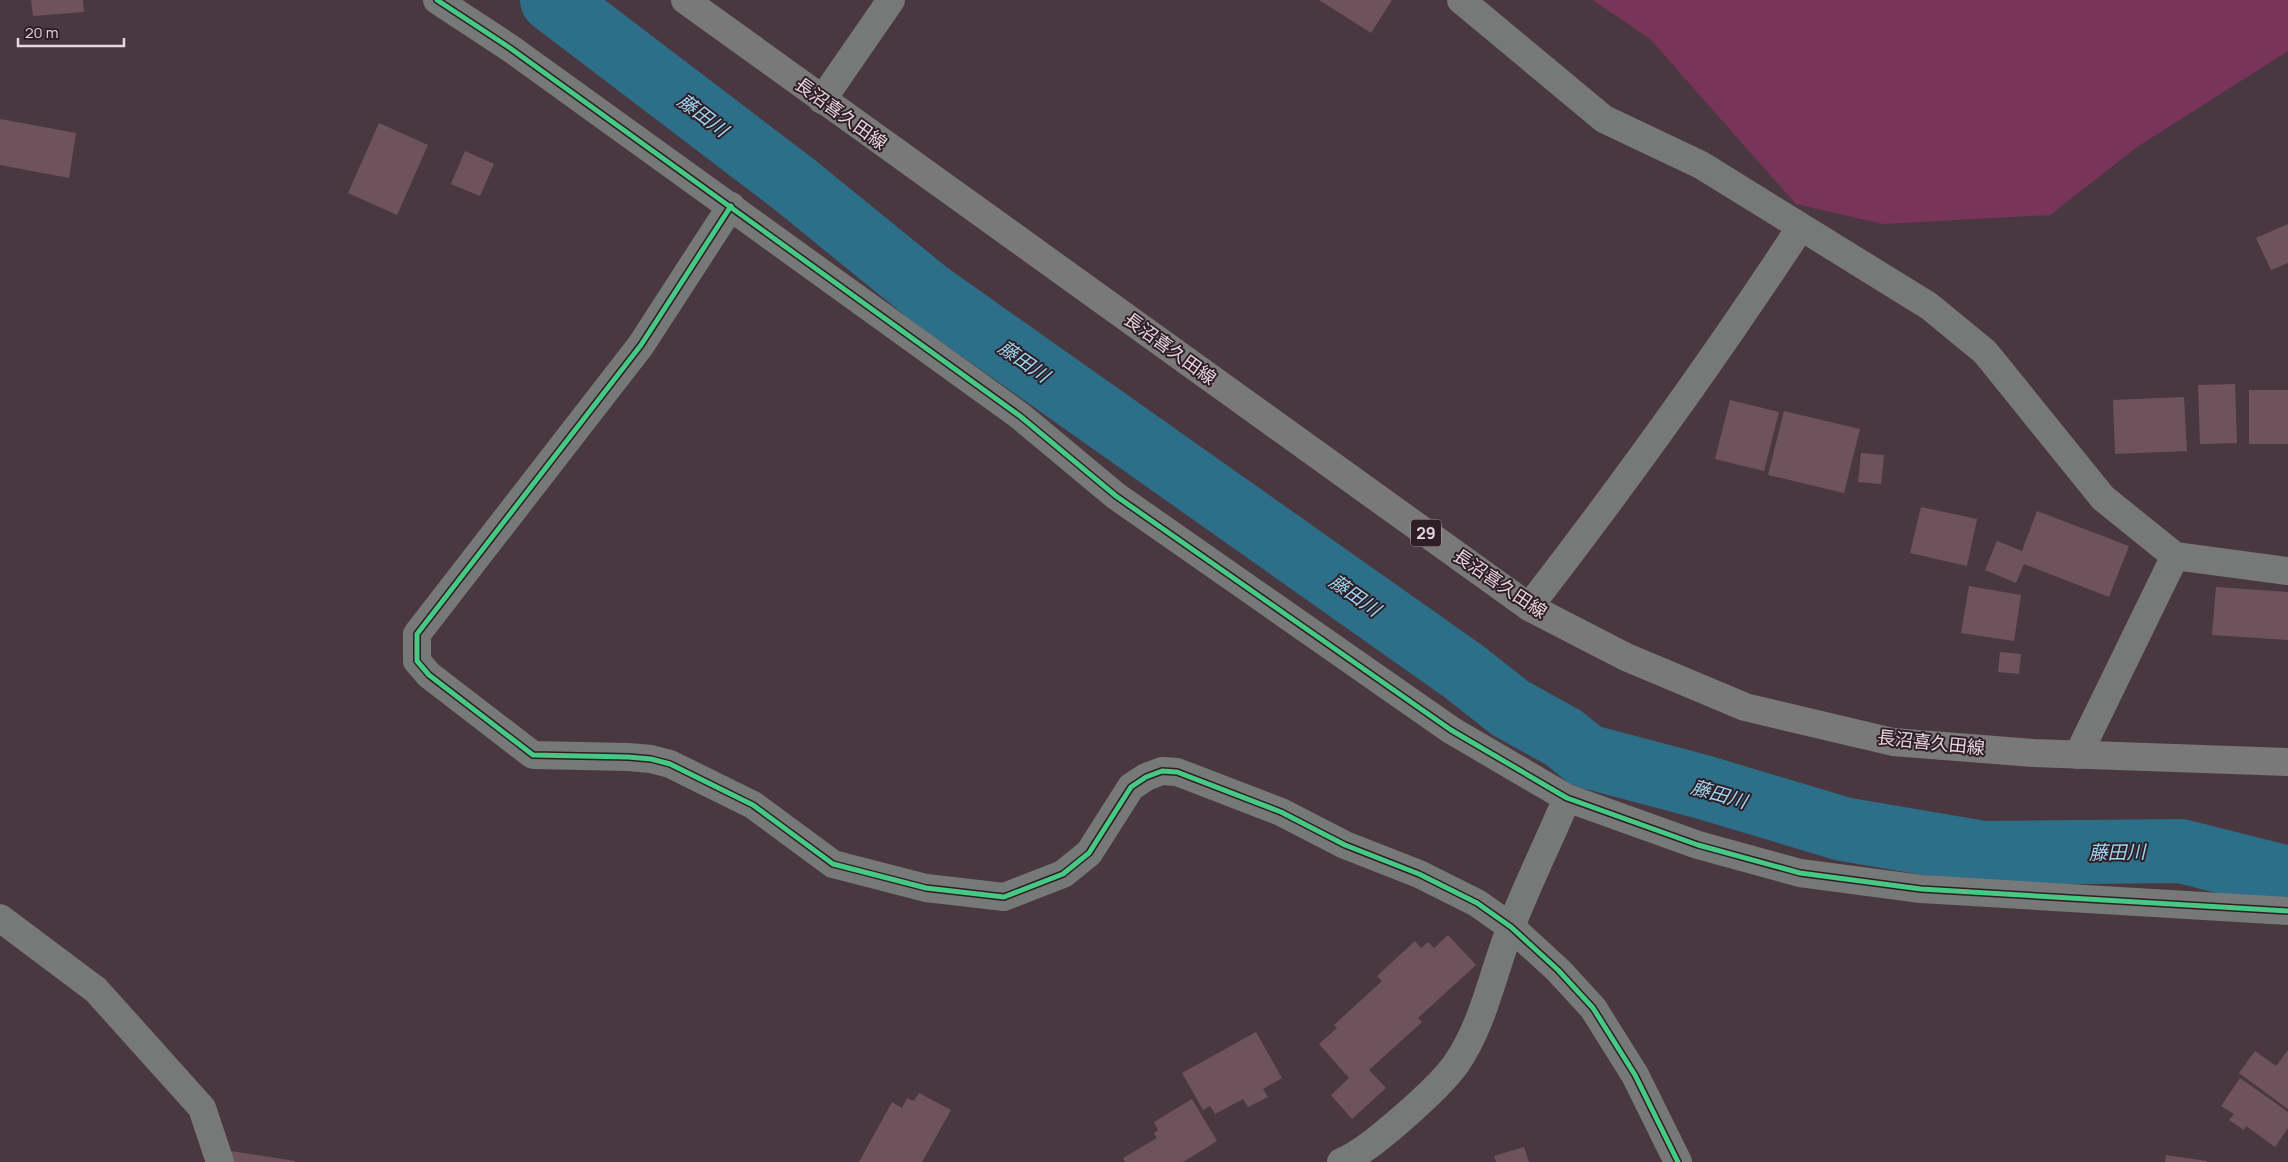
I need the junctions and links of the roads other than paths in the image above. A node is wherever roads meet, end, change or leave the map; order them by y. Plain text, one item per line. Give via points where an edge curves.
1 (437, 0) edge
2 (685, 0) edge
3 (891, 0) edge
4 (1461, 0) edge
5 (822, 100) junction
6 (731, 206) junction
7 (1800, 228) junction
8 (2175, 556) junction
9 (2288, 571) edge
10 (1529, 607) junction
11 (2078, 755) junction
12 (2288, 762) edge
13 (1567, 798) junction
14 (2288, 911) edge
15 (0, 918) edge
16 (1511, 927) junction
17 (220, 1162) edge
18 (1341, 1162) edge
19 (1678, 1162) edge

1 - 6 street via 510,48
2 - 5 main road, 長沼喜久田線 / 29
3 - 5 street
4 - 7 street via 1604,119 1701,165
5 - 10 main road, 長沼喜久田線 / 29
6 - 13 street via 1020,416 1124,501 1451,730
6 - 16 street via 641,345 417,634 417,661 429,675 533,755 628,757 670,764 753,805 833,864 907,884 1004,897 1063,874 1089,853 1131,787 1162,770 1177,772 1281,812 1346,844 1419,874 1477,903
7 - 8 street via 1928,306 1985,352 2103,498
7 - 10 street via 1618,492
8 - 9 street
8 - 11 street
10 - 11 main road, 長沼喜久田線 / 29 via 1626,657 1745,707 1893,742
11 - 12 main road, 長沼喜久田線 / 29
13 - 14 street via 1698,844 1800,873 1921,890
13 - 16 street
15 - 17 street via 96,990 202,1108
16 - 18 street via 1471,1038 1456,1065 1368,1147
16 - 19 street via 1593,1008 1635,1075

